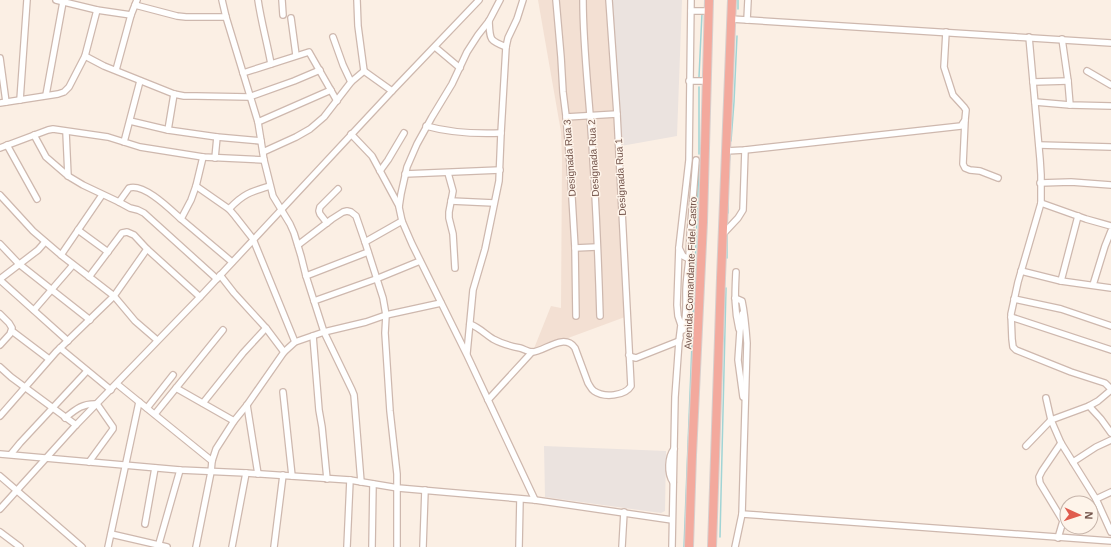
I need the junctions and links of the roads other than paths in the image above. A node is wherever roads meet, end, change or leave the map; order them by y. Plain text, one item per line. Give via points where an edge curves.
1 (27, 0) edge
2 (56, 0) edge
3 (222, 0) edge
4 (258, 0) edge
5 (282, 0) edge
6 (356, 0) edge
7 (479, 0) edge
8 (500, 0) edge
9 (523, 0) edge
10 (556, 0) edge
11 (583, 0) edge
12 (609, 0) edge
13 (691, 0) edge
14 (708, 0) edge
15 (732, 0) edge
16 (748, 0) edge
17 (64, 2) junction
18 (136, 3) edge
19 (97, 10) junction
20 (691, 11) junction
21 (708, 11) junction
22 (283, 14) dead end
23 (131, 15) junction
24 (226, 17) junction
25 (291, 18) dead end
26 (731, 19) junction
27 (747, 20) junction
28 (489, 21) junction
29 (946, 32) junction
30 (333, 37) dead end
31 (1029, 37) junction
32 (1062, 39) junction
33 (1111, 43) edge
34 (435, 46) junction
35 (506, 47) junction
36 (296, 55) junction
37 (85, 56) junction
38 (0, 58) edge
39 (271, 64) junction
40 (460, 68) junction
41 (116, 70) junction
42 (320, 70) junction
43 (364, 71) junction
44 (1087, 71) dead end
45 (243, 73) junction
46 (140, 81) junction
47 (689, 81) junction
48 (706, 81) junction
49 (1068, 81) junction
50 (351, 82) junction
51 (1032, 82) junction
52 (1111, 84) edge
53 (331, 90) junction
54 (392, 90) junction
55 (174, 94) junction
56 (46, 95) junction
57 (249, 97) junction
58 (20, 100) junction
59 (337, 101) junction
60 (1035, 102) junction
61 (3, 103) edge
62 (1070, 105) junction
63 (1111, 106) edge
64 (617, 114) junction
65 (590, 116) junction
66 (566, 117) junction
67 (964, 120) junction
68 (130, 121) junction
69 (258, 122) junction
70 (426, 126) junction
71 (168, 130) junction
72 (66, 132) junction
73 (404, 133) dead end
74 (501, 133) junction
75 (351, 134) junction
76 (34, 135) junction
77 (217, 137) junction
78 (261, 141) junction
79 (124, 142) junction
80 (7, 145) junction
81 (1039, 145) junction
82 (1111, 147) edge
83 (0, 148) edge
84 (745, 150) junction
85 (726, 151) junction
86 (263, 152) junction
87 (203, 158) junction
88 (215, 158) junction
89 (264, 160) junction
90 (689, 160) junction
91 (700, 160) junction
92 (380, 170) junction
93 (500, 170) junction
94 (448, 173) junction
95 (406, 174) junction
96 (68, 176) junction
97 (998, 178) dead end
98 (1040, 182) junction
99 (1111, 185) edge
100 (196, 186) junction
101 (270, 186) junction
102 (338, 189) dead end
103 (0, 194) edge
104 (102, 195) junction
105 (37, 199) dead end
106 (451, 201) junction
107 (119, 202) junction
108 (494, 203) junction
109 (1040, 203) junction
110 (399, 207) junction
111 (229, 209) junction
112 (280, 209) junction
113 (1078, 216) junction
114 (181, 219) junction
115 (402, 221) junction
116 (327, 223) junction
117 (1111, 226) edge
118 (78, 230) junction
119 (1111, 231) edge
120 (722, 234) junction
121 (253, 239) junction
122 (45, 242) junction
123 (365, 242) junction
124 (0, 244) edge
125 (298, 245) junction
126 (597, 247) junction
127 (678, 247) junction
128 (575, 248) junction
129 (148, 249) junction
130 (108, 252) junction
131 (368, 252) junction
132 (61, 255) junction
133 (689, 260) junction
134 (420, 261) junction
135 (232, 262) junction
136 (19, 264) junction
137 (73, 264) junction
138 (455, 268) dead end
139 (1021, 271) junction
140 (736, 272) dead end
141 (306, 276) junction
142 (89, 277) junction
143 (219, 277) junction
144 (376, 279) junction
145 (0, 280) edge
146 (1060, 281) junction
147 (686, 285) junction
148 (1094, 285) junction
149 (1111, 288) edge
150 (51, 290) junction
151 (114, 296) junction
152 (200, 297) junction
153 (735, 298) junction
154 (1014, 299) junction
155 (314, 301) junction
156 (441, 303) junction
157 (677, 305) junction
158 (743, 308) junction
159 (34, 310) junction
160 (0, 314) edge
161 (386, 316) junction
162 (576, 316) dead end
163 (600, 316) dead end
164 (1011, 317) junction
165 (90, 320) junction
166 (470, 324) junction
167 (1111, 326) edge
168 (266, 328) junction
169 (223, 330) dead end
170 (12, 331) junction
171 (740, 331) junction
172 (324, 332) junction
173 (313, 336) junction
174 (157, 340) junction
175 (68, 341) junction
176 (679, 341) junction
177 (295, 342) junction
178 (0, 345) edge
179 (60, 348) junction
180 (1111, 350) edge
181 (284, 352) junction
182 (532, 352) junction
183 (467, 355) junction
184 (629, 355) junction
185 (49, 360) junction
186 (0, 367) edge
187 (87, 371) junction
188 (173, 375) dead end
189 (117, 384) junction
190 (25, 387) junction
191 (176, 388) junction
192 (1111, 389) edge
193 (111, 390) junction
194 (283, 392) dead end
195 (155, 398) junction
196 (1046, 398) dead end
197 (488, 400) junction
198 (139, 402) junction
199 (203, 403) junction
200 (97, 404) junction
201 (162, 404) junction
202 (247, 405) junction
203 (745, 406) junction
204 (1089, 406) junction
205 (147, 408) junction
206 (53, 409) junction
207 (155, 414) junction
208 (0, 416) edge
209 (65, 418) junction
210 (1051, 420) junction
211 (234, 421) junction
212 (76, 425) junction
213 (1111, 433) edge
214 (1111, 440) edge
215 (1061, 443) junction
216 (1026, 446) dead end
217 (0, 454) edge
218 (11, 454) junction
219 (47, 457) junction
220 (212, 461) junction
221 (89, 462) junction
222 (1073, 462) junction
223 (126, 466) junction
224 (155, 468) junction
225 (180, 470) junction
226 (211, 472) junction
227 (246, 473) junction
228 (258, 474) junction
229 (283, 475) junction
230 (0, 476) edge
231 (292, 476) junction
232 (327, 479) junction
233 (350, 480) junction
234 (362, 482) junction
235 (373, 484) junction
236 (398, 488) junction
237 (17, 490) junction
238 (425, 490) junction
239 (1111, 492) edge
240 (1094, 495) edge
241 (1099, 498) edge
242 (520, 499) junction
243 (535, 500) junction
244 (3, 502) edge
245 (1099, 506) edge
246 (0, 510) edge
247 (624, 512) junction
248 (742, 514) junction
249 (672, 520) junction
250 (145, 524) dead end
251 (0, 532) edge
252 (1111, 532) edge
253 (111, 534) junction
254 (1058, 538) junction
255 (1111, 541) edge
256 (158, 546) edge
257 (733, 546) edge
258 (20, 547) edge
259 (82, 547) edge
260 (108, 547) edge
261 (167, 547) edge
262 (196, 547) edge
263 (232, 547) edge
264 (274, 547) edge
265 (347, 547) edge
266 (372, 547) edge
267 (397, 547) edge
268 (423, 547) edge
269 (519, 547) edge
270 (622, 547) edge
271 (672, 547) edge
272 (689, 547) edge
273 (712, 547) edge

1 - 58 street
2 - 17 street
3 - 24 street
4 - 39 street
5 - 22 street
6 - 43 street
7 - 34 street
8 - 28 street
9 - 35 street
10 - 66 street, Designada Rua 3
11 - 65 street, Designada Rua 2
12 - 64 street, Designada Rua 1
13 - 20 street
14 - 21 highway, Avenida Comandante Fidel Castro
15 - 26 highway
16 - 27 street
17 - 19 street
17 - 56 street
18 - 23 street
18 - 24 street via 177,16
19 - 23 street
19 - 37 street
20 - 21 street
20 - 47 street
21 - 48 highway, Avenida Comandante Fidel Castro
23 - 41 street
24 - 45 street
25 - 36 street
26 - 27 street
26 - 85 highway
27 - 29 street
28 - 35 street via 491,38
28 - 40 street via 467,52
29 - 31 street
29 - 67 street via 944,71 953,95 964,107
30 - 50 street
31 - 32 street
31 - 51 street
32 - 33 street
32 - 49 street
34 - 40 street
34 - 54 street
35 - 74 street
36 - 39 street
36 - 42 street via 309,52
37 - 41 street
37 - 56 street via 66,90
38 - 61 street
39 - 45 street
40 - 70 street
41 - 46 street
42 - 53 street
42 - 57 street
43 - 50 street
43 - 54 street
44 - 52 street
45 - 57 street
46 - 55 street
46 - 68 street
47 - 48 street
47 - 90 street
48 - 91 highway, Avenida Comandante Fidel Castro
49 - 51 street
49 - 62 street
50 - 59 street
51 - 60 street
53 - 59 street
53 - 69 street
54 - 75 street
55 - 57 street
55 - 71 street
56 - 58 street
57 - 69 street
58 - 61 street
59 - 86 street via 310,129
60 - 62 street
60 - 81 street
62 - 63 street
64 - 65 street
64 - 184 street, Designada Rua 1
65 - 66 street
65 - 126 street, Designada Rua 2
66 - 128 street, Designada Rua 3
67 - 84 street via 959,126
67 - 97 street via 965,168
68 - 71 street
68 - 79 street
69 - 78 street
70 - 74 street via 454,132
70 - 95 street
71 - 77 street
72 - 76 street via 53,129
72 - 79 street via 108,137
72 - 96 street
73 - 92 street
74 - 93 street
75 - 92 street via 372,156
75 - 112 street
76 - 80 street
76 - 96 street via 46,157
77 - 78 street
77 - 88 street
78 - 86 street
79 - 87 street
80 - 83 street
80 - 105 street
81 - 82 street
81 - 98 street
84 - 85 street
84 - 120 street via 743,210
85 - 120 highway
86 - 89 street
87 - 88 street
87 - 100 street
88 - 89 street
89 - 101 street
90 - 91 street
90 - 127 street
91 - 133 street via 692,210
91 - 272 highway, Avenida Comandante Fidel Castro via 703,222
92 - 110 street
93 - 94 street
93 - 108 street
94 - 95 street
94 - 106 street via 453,188
95 - 110 street
96 - 104 street
98 - 99 street
98 - 109 street
100 - 111 street
100 - 114 street
101 - 111 street via 245,195
101 - 112 street
102 - 116 street via 320,207 320,214
103 - 122 street
104 - 107 street
104 - 118 street
106 - 108 street
106 - 138 street via 449,218 453,234
107 - 114 street via 129,188 134,187 151,194
107 - 143 street via 144,213
108 - 166 street via 485,249 474,285
109 - 113 street
109 - 139 street
110 - 115 street
111 - 121 street
112 - 121 street
112 - 125 street via 290,224
113 - 117 street
113 - 146 street
114 - 135 street
115 - 123 street
115 - 134 street
116 - 123 street via 343,212 351,212 356,216
116 - 125 street
118 - 130 street
118 - 132 street
119 - 148 street
120 - 273 highway
121 - 135 street
121 - 177 street
122 - 132 street
122 - 136 street
123 - 131 street
124 - 136 street
125 - 141 street
126 - 128 street
126 - 163 street, Designada Rua 2
127 - 133 street
127 - 157 street
128 - 162 street, Designada Rua 3
129 - 130 street via 134,235 125,232
129 - 151 street
129 - 152 street
130 - 142 street
131 - 141 street
131 - 144 street
132 - 137 street
133 - 147 street
134 - 144 street
134 - 156 street
135 - 143 street
136 - 145 street
136 - 150 street
137 - 142 street
137 - 150 street
139 - 146 street
139 - 154 street
140 - 153 street
141 - 155 street
142 - 151 street
143 - 152 street
143 - 168 street
144 - 155 street
144 - 161 street
145 - 159 street
146 - 148 street
147 - 157 street
147 - 176 street via 685,321
148 - 149 street
150 - 159 street
150 - 165 street
151 - 165 street
151 - 174 street via 135,322
152 - 174 street
153 - 158 street via 742,302
153 - 171 street via 735,314
154 - 164 street
154 - 167 street via 1061,309
155 - 172 street
156 - 161 street
156 - 183 street
157 - 176 street via 682,325
158 - 171 street
158 - 203 street via 747,344
159 - 175 street
160 - 170 street via 9,323
161 - 172 street
161 - 236 street via 390,411
164 - 180 street
164 - 192 street via 1012,345 1016,350 1105,383
165 - 175 street
166 - 182 street via 502,344
166 - 183 street
168 - 181 street
168 - 199 street
169 - 191 street
170 - 178 street
170 - 185 street
171 - 203 street via 738,360
172 - 173 street
172 - 234 street via 354,395
173 - 177 street
173 - 232 street
174 - 189 street
175 - 179 street
176 - 184 street via 636,358
176 - 249 street
177 - 181 street
179 - 185 street
179 - 187 street
181 - 202 street
182 - 184 street, Designada Rua 1 via 560,342 571,344 575,348 591,389 599,394 625,392 631,386
182 - 197 street
183 - 197 street
185 - 190 street
186 - 190 street
187 - 193 street
187 - 206 street
188 - 195 street
189 - 193 street
189 - 198 street
190 - 206 street
190 - 208 street
191 - 199 street
191 - 201 street
192 - 204 street
193 - 200 street
194 - 231 street
195 - 201 street
195 - 205 street
196 - 210 street
197 - 243 street
198 - 205 street
198 - 223 street
199 - 211 street
200 - 209 street via 80,407
200 - 212 street
200 - 221 street via 113,429
201 - 207 street
202 - 211 street
202 - 228 street
203 - 248 street
204 - 210 street
204 - 213 street
205 - 207 street
206 - 209 street
206 - 218 street
207 - 220 street
209 - 212 street
210 - 215 street
210 - 216 street
211 - 220 street via 216,449
212 - 219 street
214 - 222 street
215 - 222 street
215 - 254 street via 1040,477 1040,483 1063,521
217 - 218 street
218 - 219 street
219 - 221 street
219 - 237 street
220 - 226 street
221 - 223 street
222 - 240 street
223 - 224 street
223 - 253 street
224 - 225 street
224 - 250 street
225 - 226 street
225 - 256 street
226 - 227 street
226 - 262 street
227 - 228 street
227 - 263 street
228 - 229 street
229 - 231 street
229 - 264 street
230 - 237 street
231 - 232 street
232 - 233 street
233 - 234 street
233 - 265 street
234 - 235 street
235 - 236 street
235 - 266 street
236 - 238 street
236 - 267 street
237 - 244 street
237 - 259 street
238 - 242 street
238 - 268 street
239 - 241 street
242 - 243 street
242 - 269 street
243 - 247 street
244 - 246 street
245 - 252 street
247 - 249 street
247 - 270 street
248 - 254 street
248 - 257 street
249 - 271 street
251 - 258 street
253 - 256 street
253 - 260 street
254 - 255 street
256 - 261 street

